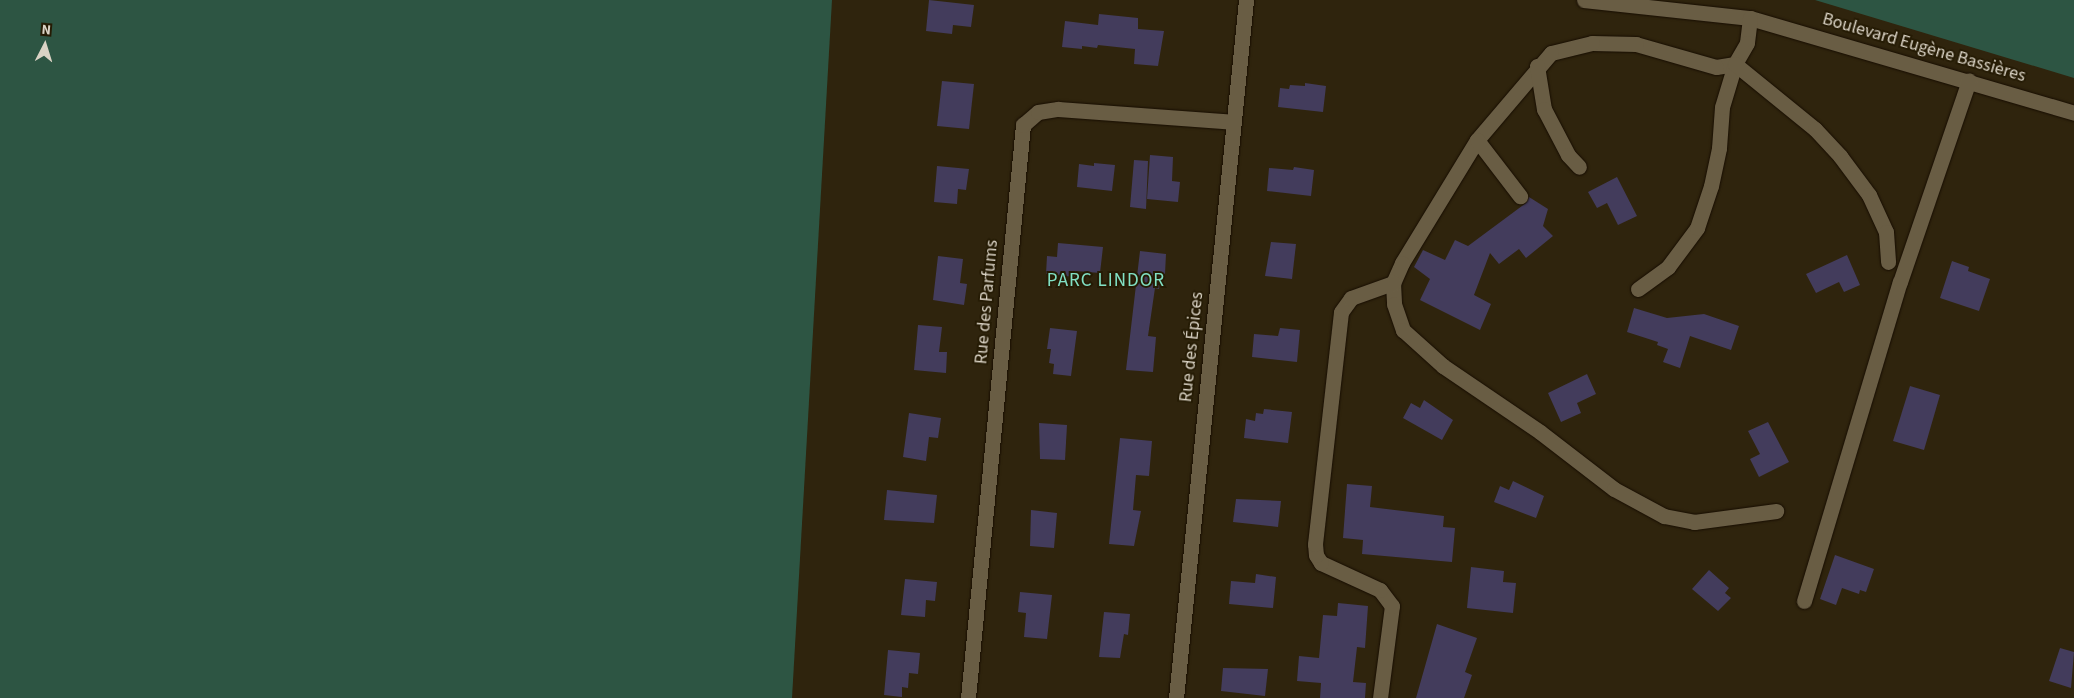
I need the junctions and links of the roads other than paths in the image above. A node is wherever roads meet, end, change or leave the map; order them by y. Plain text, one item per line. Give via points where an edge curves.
1 (1246, 0) edge
2 (1584, 0) edge
3 (1750, 18) junction
4 (1734, 64) junction
5 (1538, 66) junction
6 (1969, 80) junction
7 (2074, 113) edge
8 (1232, 122) junction
9 (1477, 140) junction
10 (1580, 167) dead end
11 (1520, 196) dead end
12 (1888, 262) dead end
13 (1393, 283) junction
14 (1638, 290) dead end
15 (1776, 511) dead end
16 (1804, 601) dead end
17 (968, 698) edge
18 (1176, 698) edge
19 (1380, 698) edge

1 - 8 street, Rue des Épices
2 - 3 street, Boulevard Eugène Bassières
3 - 4 street via 1747,43
3 - 6 street, Boulevard Eugène Bassières
4 - 5 street via 1716,66 1636,44 1592,43 1551,53
4 - 12 street via 1815,129 1840,156 1869,194 1886,232
4 - 14 street via 1722,107 1711,186 1697,228 1668,267
5 - 9 street
5 - 10 street via 1544,109 1568,155
6 - 7 street, Boulevard Eugène Bassières
6 - 16 street via 1900,282
8 - 17 street, Rue des Parfums via 1058,109 1038,112 1023,125
8 - 18 street, Rue des Épices
9 - 11 street
9 - 13 street
13 - 15 street via 1394,304 1403,330 1443,366 1540,432 1614,489 1664,516 1694,522
13 - 19 street via 1351,298 1341,312 1315,544 1321,563 1380,590 1392,606

